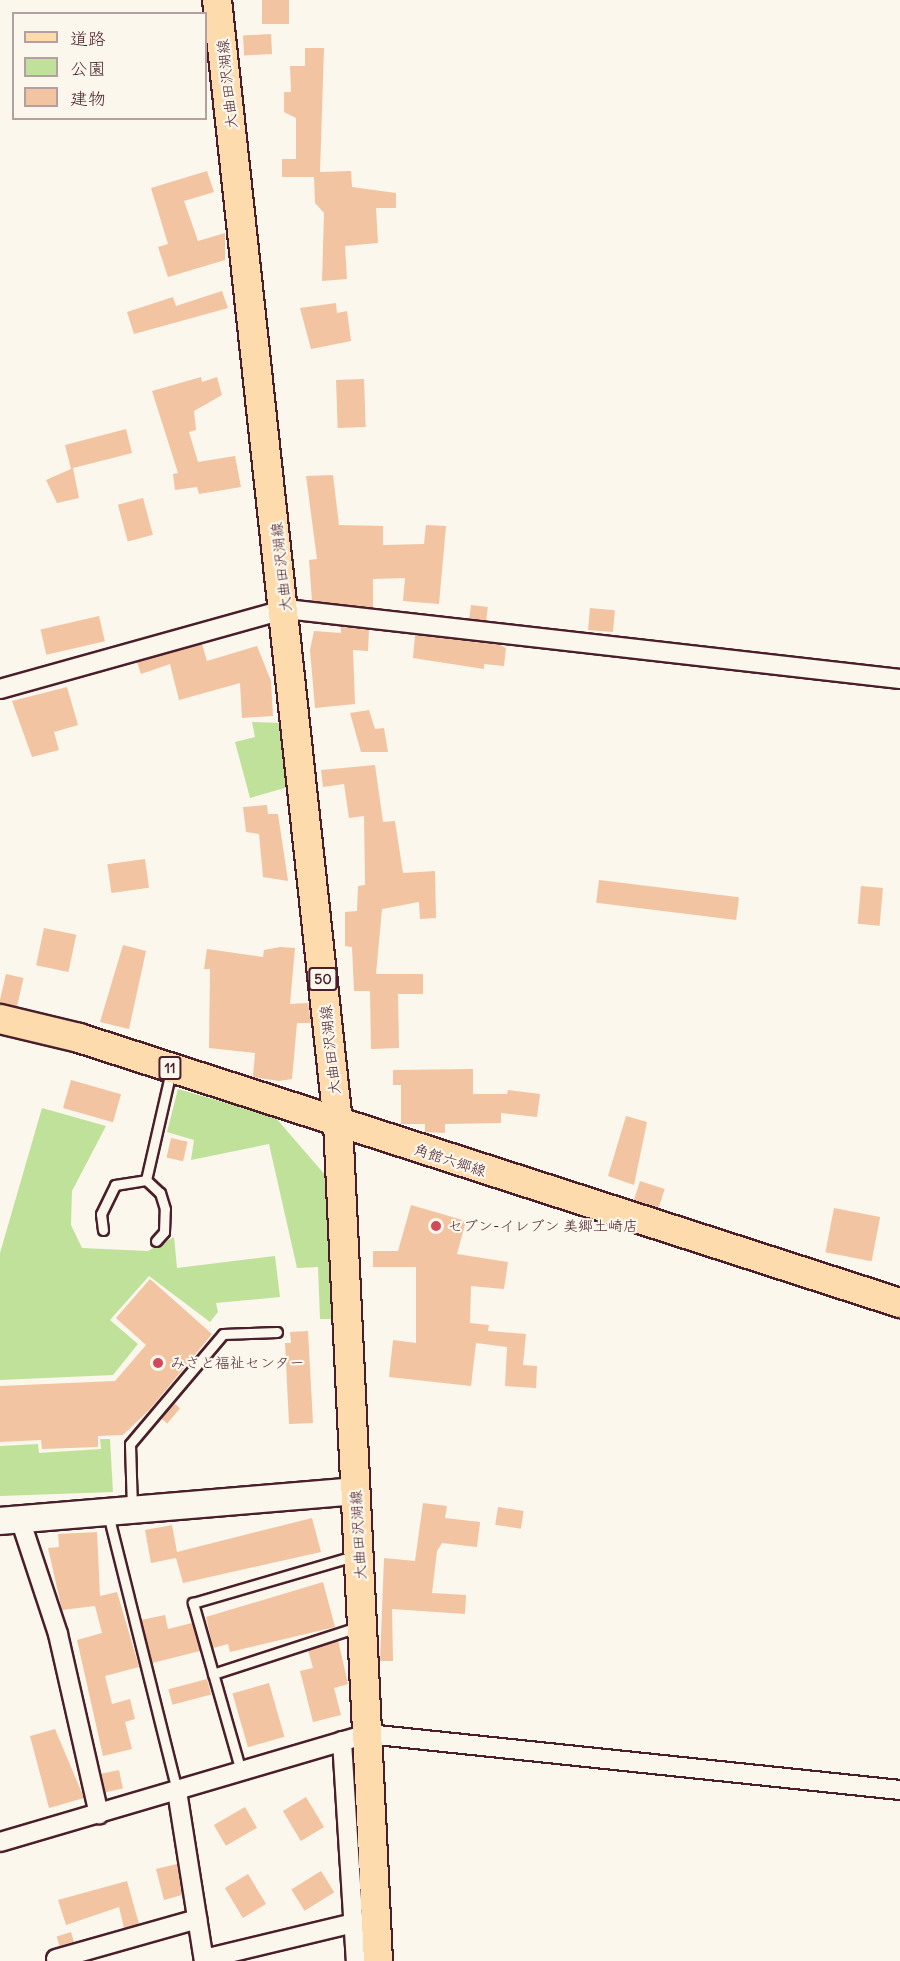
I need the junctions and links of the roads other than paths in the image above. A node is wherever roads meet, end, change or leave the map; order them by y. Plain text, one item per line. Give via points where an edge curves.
1 (217, 0) edge
2 (286, 609) junction
3 (900, 679) edge
4 (0, 689) edge
5 (0, 1019) edge
6 (171, 1068) junction
7 (338, 1123) junction
8 (146, 1180) junction
9 (102, 1230) dead end
10 (156, 1241) dead end
11 (900, 1303) edge
12 (277, 1332) dead end
13 (356, 1491) junction
14 (120, 1511) junction
15 (10, 1520) edge
16 (359, 1554) junction
17 (363, 1625) junction
18 (213, 1674) junction
19 (355, 1737) junction
20 (240, 1768) junction
21 (900, 1790) edge
22 (177, 1791) junction
23 (99, 1814) junction
24 (0, 1842) edge
25 (198, 1919) junction
26 (354, 1923) junction
27 (56, 1959) dead end
28 (204, 1960) edge
29 (356, 1961) edge
30 (378, 1961) edge

1 - 2 main road, 大曲田沢湖線 / 50
2 - 3 street
2 - 4 street
2 - 7 main road, 大曲田沢湖線 / 50
5 - 6 main road, 角館六郷線 / 11
6 - 7 main road, 角館六郷線 / 11
6 - 8 lane
7 - 11 main road, 角館六郷線 / 11
7 - 13 main road, 大曲田沢湖線 / 50
8 - 9 lane via 115,1185 101,1214
8 - 10 lane via 160,1193 165,1209 164,1232
12 - 14 lane via 223,1334 130,1444
13 - 14 street
13 - 16 main road, 大曲田沢湖線 / 50
14 - 15 street
14 - 22 lane
15 - 23 street via 58,1634
16 - 17 main road, 大曲田沢湖線 / 50
16 - 18 lane via 193,1603
17 - 18 lane
17 - 19 main road, 大曲田沢湖線 / 50
18 - 20 lane
19 - 20 street
19 - 21 street
19 - 26 street
19 - 30 main road, 大曲田沢湖線 / 50
20 - 22 street
22 - 23 street
22 - 25 street
23 - 24 street
25 - 27 street
25 - 28 street
26 - 28 street
26 - 29 street

